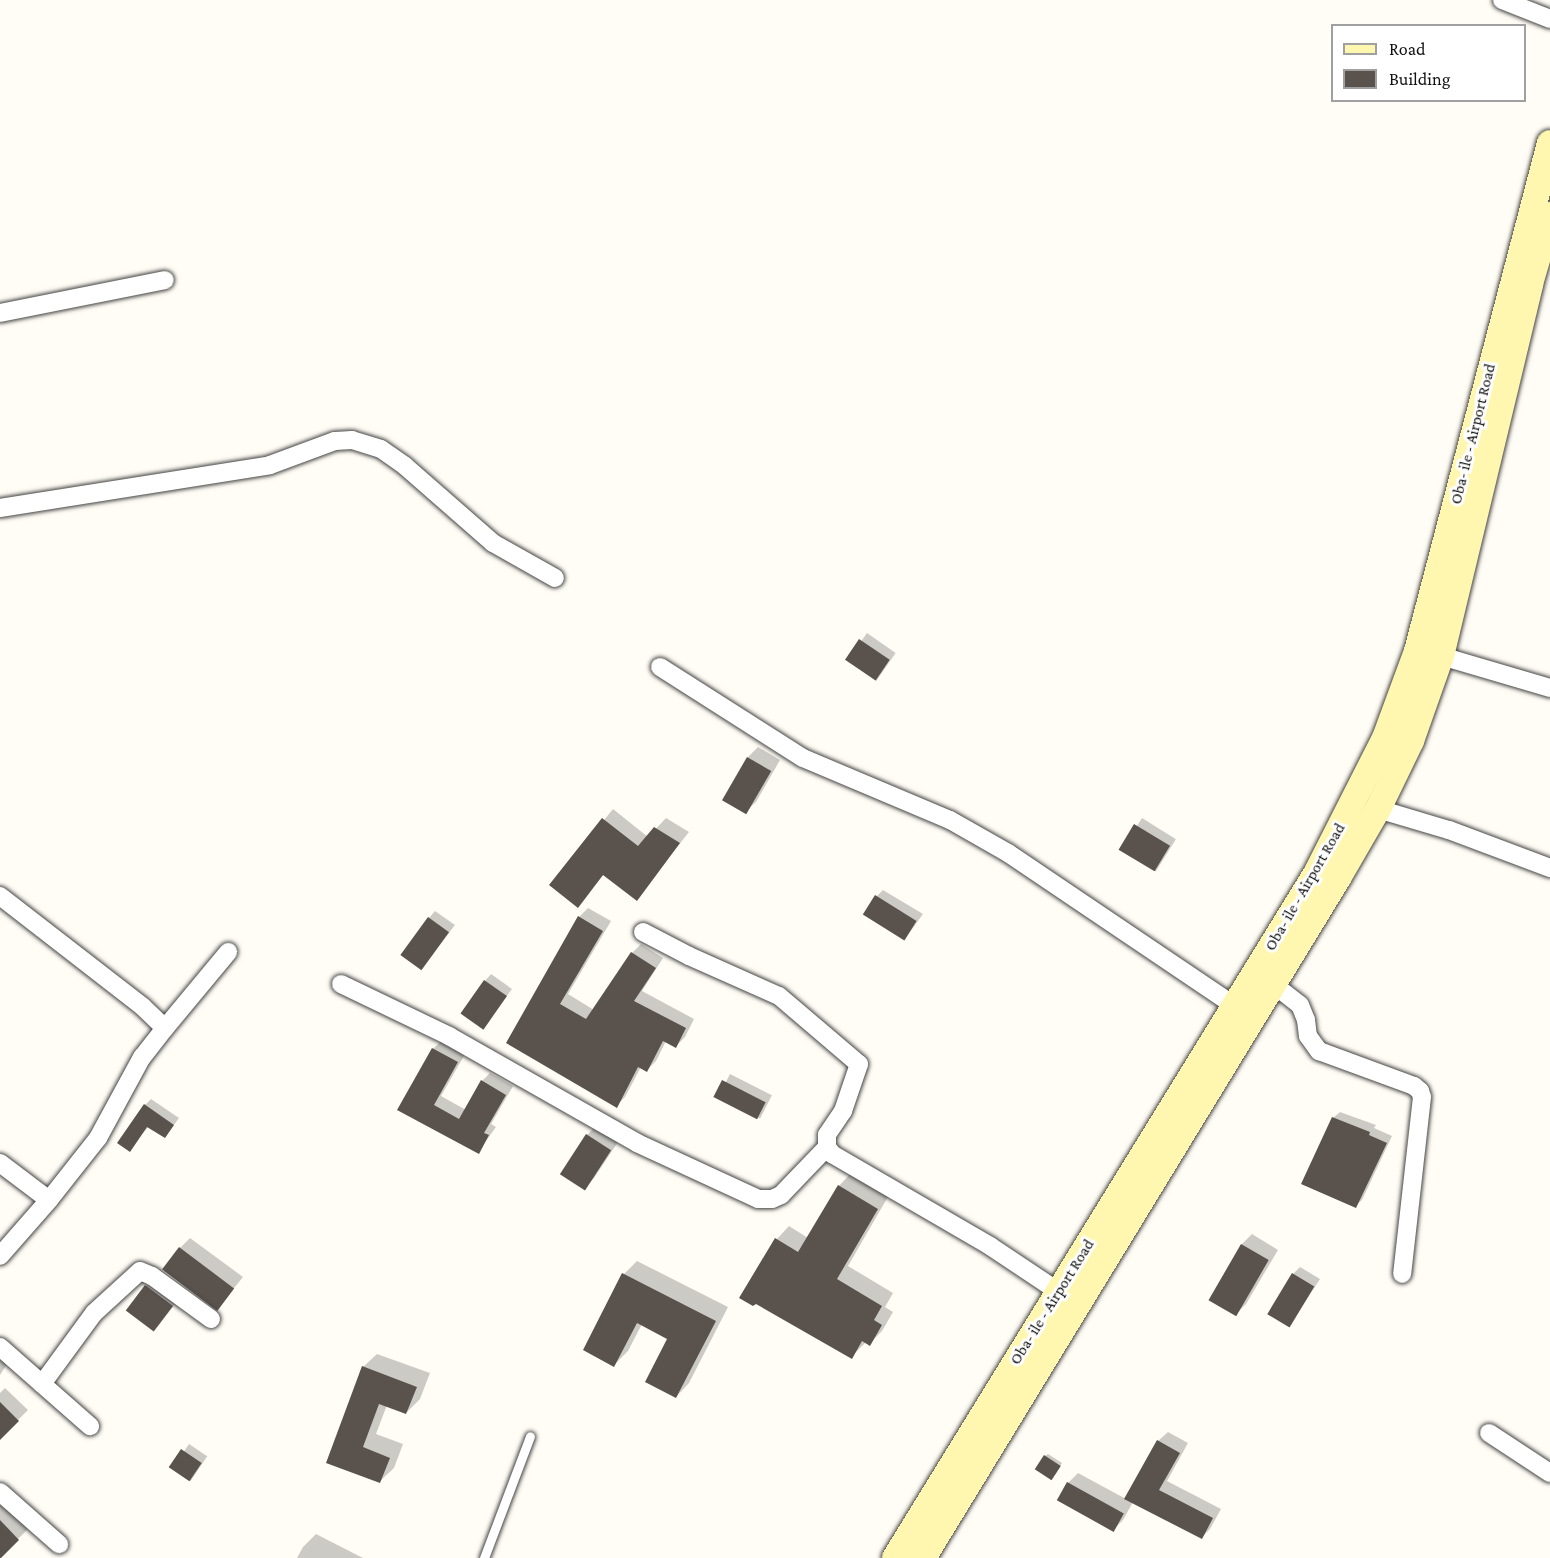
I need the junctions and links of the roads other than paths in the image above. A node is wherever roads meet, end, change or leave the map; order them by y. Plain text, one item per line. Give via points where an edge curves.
1 (1502, 0) edge
2 (1549, 14) edge
3 (1550, 143) edge
4 (1550, 215) edge
5 (165, 280) dead end
6 (0, 313) edge
7 (0, 508) edge
8 (555, 578) dead end
9 (1441, 656) junction
10 (660, 667) dead end
11 (1550, 688) edge
12 (1378, 810) junction
13 (1550, 868) edge
14 (0, 896) edge
15 (643, 932) dead end
16 (228, 952) dead end
17 (341, 984) dead end
18 (1273, 984) junction
19 (1235, 1006) junction
20 (165, 1028) junction
21 (827, 1147) junction
22 (0, 1163) edge
23 (49, 1200) junction
24 (0, 1256) edge
25 (1402, 1274) dead end
26 (1059, 1292) junction
27 (211, 1319) dead end
28 (0, 1347) edge
29 (42, 1384) junction
30 (90, 1426) dead end
31 (1489, 1432) dead end
32 (530, 1436) dead end
33 (1550, 1473) edge
34 (0, 1492) edge
35 (929, 1526) junction
36 (59, 1544) dead end
37 (484, 1558) edge
38 (895, 1558) edge
39 (923, 1558) edge

1 - 2 street
3 - 19 main road, Oba- ile - Airport Road via 1418,651 1384,738 1317,872
4 - 9 main road, Oba- ile - Airport Road
5 - 6 street
7 - 8 street via 261,466 335,441 352,440 381,449 493,543
9 - 11 street
9 - 12 main road, Oba- ile - Airport Road via 1411,741
10 - 19 street via 803,758 950,820 1008,853
12 - 13 street via 1449,830
12 - 18 main road, Oba- ile - Airport Road
14 - 20 street
15 - 21 street via 779,996 859,1064 843,1111 827,1136
16 - 20 street
17 - 21 street via 449,1036 637,1143 758,1199 781,1195
18 - 25 street via 1300,1005 1308,1036 1319,1051 1420,1091
18 - 35 main road, Oba- ile - Airport Road
19 - 26 main road, Oba- ile - Airport Road
20 - 23 street via 142,1057 98,1138
21 - 26 street via 832,1154 990,1245
22 - 23 street
23 - 24 street
26 - 35 main road, Oba- ile - Airport Road
27 - 29 street via 140,1271 94,1313
28 - 29 street
29 - 30 street
31 - 33 street
32 - 37 lane
34 - 36 street
35 - 38 main road, Oba- ile - Airport Road
35 - 39 main road, Oba- ile - Airport Road

